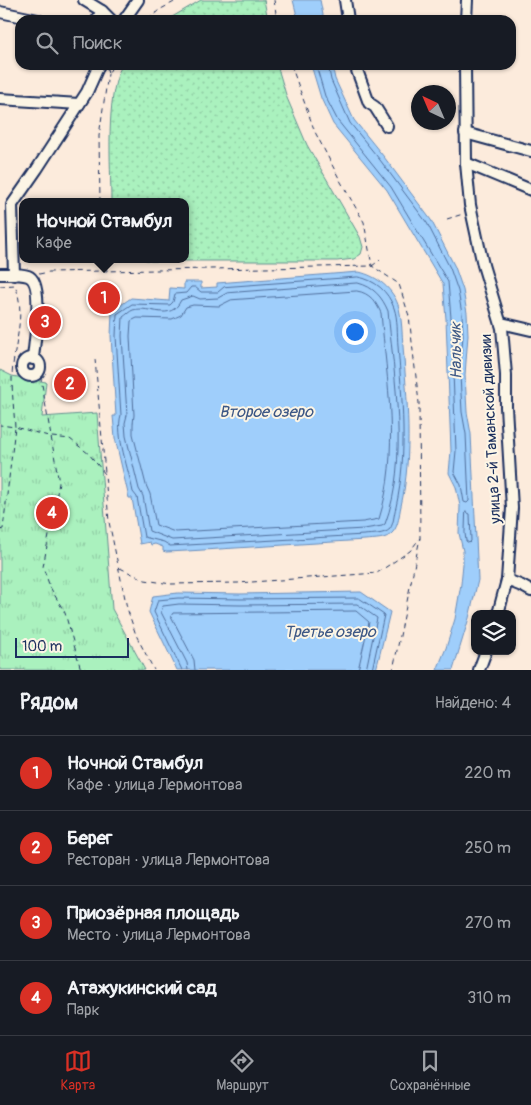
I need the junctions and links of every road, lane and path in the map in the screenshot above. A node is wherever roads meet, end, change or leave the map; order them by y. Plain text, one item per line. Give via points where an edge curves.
1 (84, 0) edge
2 (138, 0) edge
3 (178, 0) edge
4 (274, 0) edge
5 (346, 0) edge
6 (467, 0) edge
7 (0, 12) edge
8 (15, 15) edge
9 (99, 15) edge
10 (128, 15) edge
11 (154, 15) edge
12 (276, 15) edge
13 (348, 15) edge
14 (466, 15) edge
15 (97, 70) edge
16 (107, 70) edge
17 (110, 70) edge
18 (293, 70) edge
19 (357, 70) edge
20 (465, 70) edge
21 (108, 74) junction
22 (0, 99) edge
23 (79, 104) junction
24 (387, 126) dead end
25 (465, 133) junction
26 (531, 151) edge
27 (466, 163) junction
28 (531, 190) edge
29 (100, 198) edge
30 (471, 212) junction
31 (447, 218) dead end
32 (380, 260) dead end
33 (105, 263) edge
34 (372, 266) junction
35 (106, 270) junction
36 (0, 274) edge
37 (14, 275) junction
38 (28, 276) junction
39 (0, 286) edge
40 (501, 324) junction
41 (531, 330) edge
42 (95, 359) dead end
43 (36, 362) joint
44 (0, 425) edge
45 (15, 427) junction
46 (52, 437) junction
47 (105, 474) junction
48 (0, 530) edge
49 (420, 538) junction
50 (120, 567) junction
51 (507, 580) junction
52 (531, 592) edge
53 (499, 610) edge
54 (485, 655) edge
55 (81, 670) edge
56 (154, 670) edge
57 (393, 670) edge
58 (479, 670) edge

1 - 9 street
2 - 10 street
3 - 11 path
4 - 12 path
5 - 13 street
6 - 14 street
7 - 8 street
15 - 23 street
16 - 21 path
17 - 21 path
18 - 34 path via 315,132 364,222
19 - 24 street via 369,103
20 - 25 street, улица 2-й Таманской дивизии
21 - 29 path via 99,136
22 - 23 street
23 - 37 street via 12,205
25 - 26 street
25 - 27 street, улица 2-й Таманской дивизии
27 - 28 street
27 - 30 street, улица 2-й Таманской дивизии
30 - 31 path
30 - 40 street, улица 2-й Таманской дивизии
32 - 34 path
33 - 35 path
34 - 35 path
34 - 49 path via 399,284 409,316 420,403
35 - 38 path
36 - 37 street
37 - 38 street
38 - 43 street via 37,289
39 - 45 path via 15,285 20,296 12,376
40 - 41 street
40 - 51 street, улица 2-й Таманской дивизии via 512,508
42 - 47 path
43 - 46 path
44 - 45 path
45 - 46 path
45 - 48 path via 4,529
46 - 47 path via 70,439 89,454
46 - 55 path via 59,483 43,568 64,613
47 - 50 path via 109,522
49 - 50 path via 410,551 377,573 238,583 171,584 145,580
49 - 57 path
50 - 56 path via 130,617
51 - 52 street
51 - 53 street, улица 2-й Таманской дивизии
54 - 58 street

